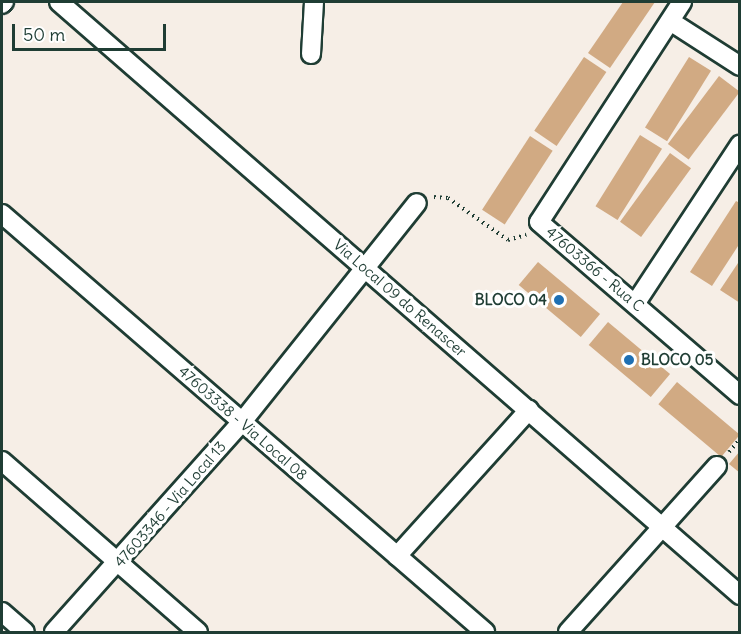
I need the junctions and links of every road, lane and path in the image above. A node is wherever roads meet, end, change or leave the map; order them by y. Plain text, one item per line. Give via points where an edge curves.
1 (59, 2) edge
2 (314, 2) edge
3 (682, 2) edge
4 (670, 21) junction
5 (310, 54) dead end
6 (740, 66) edge
7 (740, 145) edge
8 (417, 203) joint
9 (2, 214) edge
10 (539, 222) junction
11 (366, 268) junction
12 (635, 304) junction
13 (736, 384) edge
14 (529, 410) junction
15 (242, 422) junction
16 (2, 461) edge
17 (717, 466) dead end
18 (660, 525) junction
19 (397, 556) junction
20 (118, 564) junction
21 (740, 596) edge
22 (2, 612) edge
23 (2, 624) edge
24 (12, 633) edge
25 (25, 633) edge
26 (54, 633) edge
27 (198, 633) edge
28 (485, 633) edge
29 (568, 633) edge

1 - 11 street, Via Local 09 do Renascer
2 - 5 street
3 - 4 street, 47603366 - Rua C
4 - 6 street
4 - 10 street, 47603366 - Rua C
7 - 12 street
8 - 10 path via 448,198 508,240 532,231
8 - 11 street, 47603346 - Via Local 13
9 - 15 street, 47603338 - Via Local 08
10 - 12 street, 47603366 - Rua C
11 - 14 street, Via Local 09 do Renascer
11 - 15 street, 47603346 - Via Local 13
12 - 13 street, 47603366 - Rua C
14 - 18 street, Via Local 09 do Renascer
14 - 19 street
15 - 19 street, 47603338 - Via Local 08
15 - 20 street, 47603346 - Via Local 13
16 - 20 street
17 - 18 street
18 - 21 street, Via Local 09 do Renascer
18 - 29 street
19 - 28 street, 47603338 - Via Local 08
20 - 26 street, 47603346 - Via Local 13
20 - 27 street
22 - 25 street
23 - 24 street

